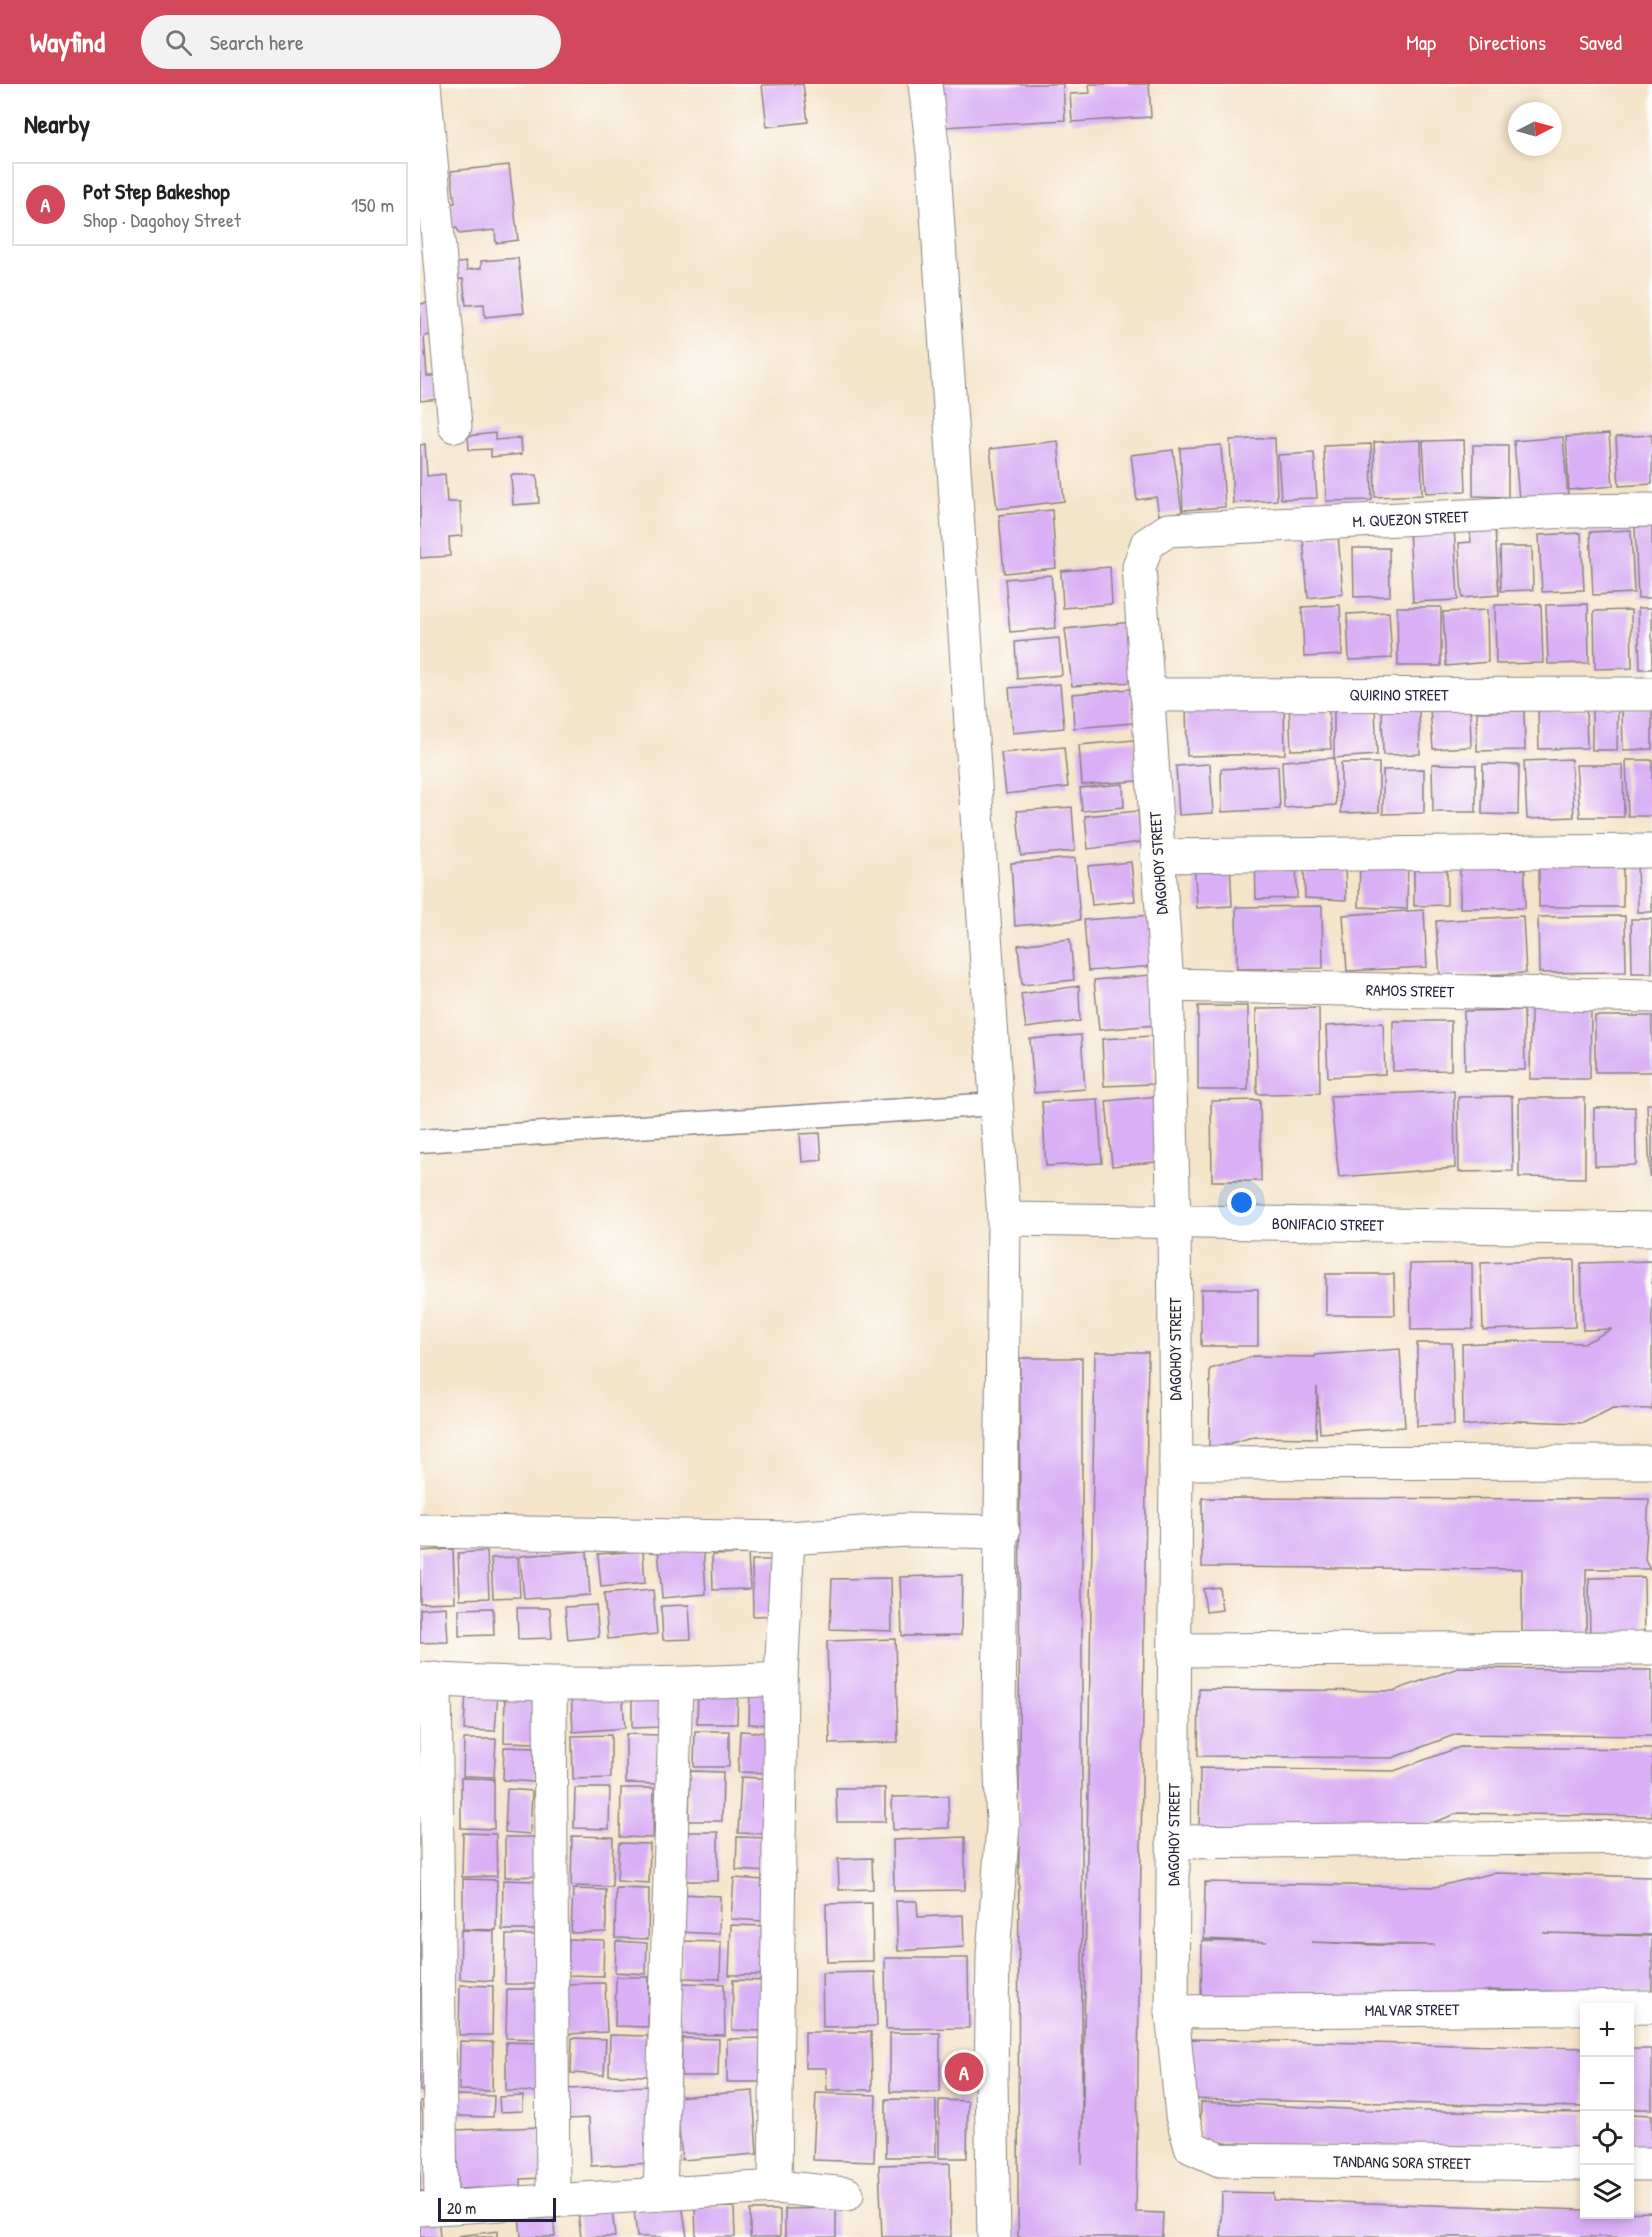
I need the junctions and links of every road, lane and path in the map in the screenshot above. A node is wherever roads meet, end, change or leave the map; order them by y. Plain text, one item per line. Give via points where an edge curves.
1 (424, 84) edge
2 (925, 84) edge
3 (454, 426) dead end
4 (1652, 510) edge
5 (1168, 530) joint
6 (1652, 694) edge
7 (1147, 695) junction
8 (1652, 851) edge
9 (1157, 856) junction
10 (1167, 985) junction
11 (1652, 996) edge
12 (996, 1104) junction
13 (420, 1141) edge
14 (1004, 1219) junction
15 (1174, 1222) junction
16 (1652, 1229) edge
17 (1652, 1462) edge
18 (1176, 1463) junction
19 (420, 1531) edge
20 (1003, 1532) junction
21 (788, 1538) junction
22 (1652, 1648) edge
23 (1175, 1650) junction
24 (781, 1678) junction
25 (428, 1679) edge
26 (550, 1685) junction
27 (676, 1685) junction
28 (1652, 1837) edge
29 (1173, 1842) junction
30 (1652, 2007) edge
31 (1172, 2012) junction
32 (1220, 2160) joint
33 (1580, 2164) edge
34 (1634, 2164) edge
35 (1652, 2164) edge
36 (775, 2187) junction
37 (660, 2194) junction
38 (847, 2194) dead end
39 (553, 2201) junction
40 (431, 2208) edge
41 (994, 2237) edge

1 - 3 street
2 - 12 street via 933,153
4 - 5 street, M. QUEZON STREET
5 - 7 street, DAGOHOY STREET via 1148,544 1139,567
6 - 7 street, QUIRINO STREET
7 - 9 street, DAGOHOY STREET
8 - 9 street
9 - 10 street, DAGOHOY STREET
10 - 11 street, RAMOS STREET
10 - 15 street, DAGOHOY STREET
12 - 13 lane
12 - 14 street
14 - 15 street, BONIFACIO STREET
14 - 20 street
15 - 16 street, BONIFACIO STREET
15 - 18 street, DAGOHOY STREET
17 - 18 street
18 - 23 street, DAGOHOY STREET
19 - 21 street
20 - 21 street via 908,1530
20 - 41 street via 999,1721 1003,1826 993,1954 991,2080
21 - 24 street
22 - 23 street
23 - 29 street, DAGOHOY STREET
24 - 27 street
24 - 36 street
25 - 26 street
25 - 40 street
26 - 27 street
26 - 39 street
27 - 37 street
28 - 29 street
29 - 31 street, DAGOHOY STREET
30 - 31 street, MALVAR STREET
31 - 32 street, DAGOHOY STREET via 1182,2116 1191,2147
32 - 33 street, TANDANG SORA STREET
34 - 35 street
36 - 37 street
36 - 38 street
37 - 39 street
39 - 40 street

